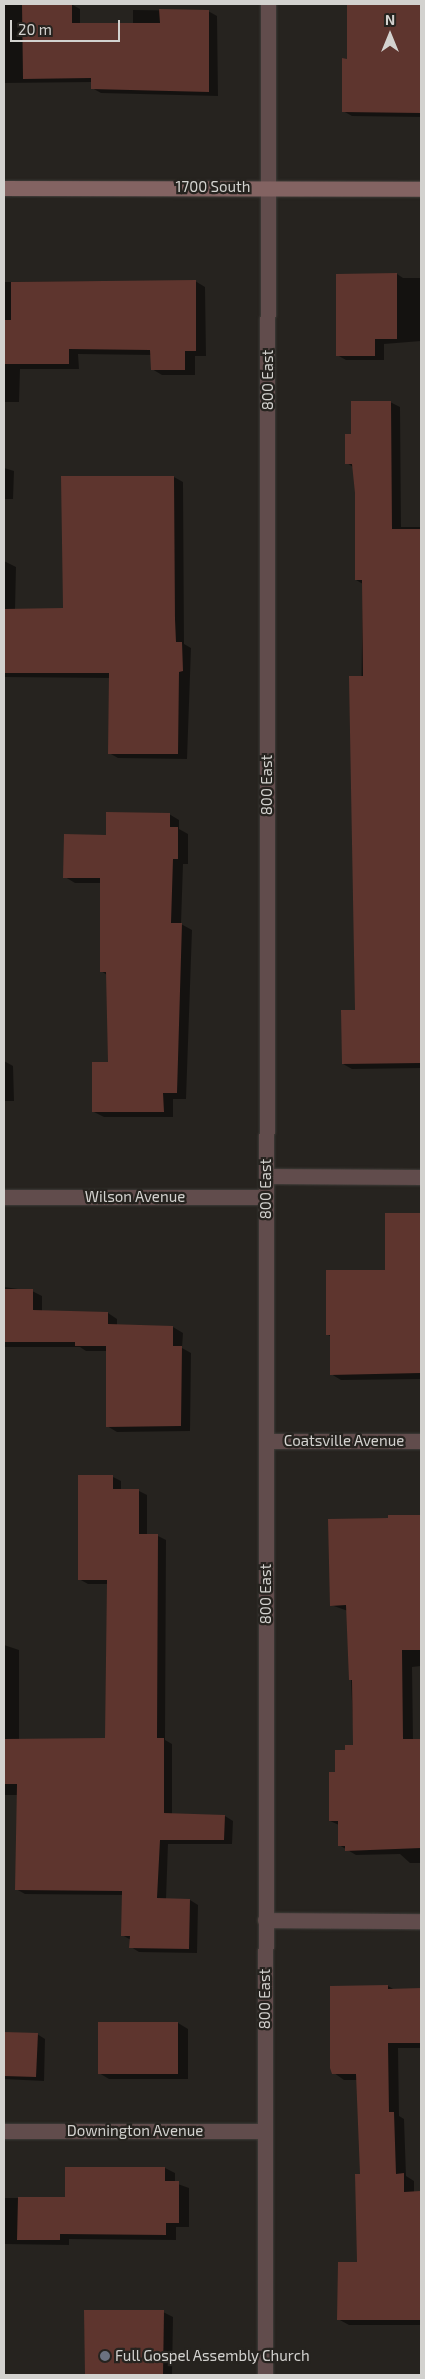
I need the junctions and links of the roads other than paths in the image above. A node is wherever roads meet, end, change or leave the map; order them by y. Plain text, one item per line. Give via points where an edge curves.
1 (268, 4) edge
2 (268, 187) junction
3 (4, 188) edge
4 (421, 189) edge
5 (266, 1176) junction
6 (421, 1177) edge
7 (4, 1197) edge
8 (266, 1197) junction
9 (266, 1441) junction
10 (421, 1442) edge
11 (265, 1920) junction
12 (421, 1921) edge
13 (4, 2131) edge
14 (265, 2131) junction
15 (265, 2375) edge

1 - 2 street, 800 East
2 - 3 street, 1700 South
2 - 4 street, 1700 South
2 - 5 street, 800 East
5 - 6 street
5 - 8 street, 800 East
7 - 8 street, Wilson Avenue
8 - 9 street, 800 East
9 - 10 street, Coatsville Avenue
9 - 11 street, 800 East
11 - 12 street
11 - 14 street, 800 East
13 - 14 street, Downington Avenue
14 - 15 street, 800 East

